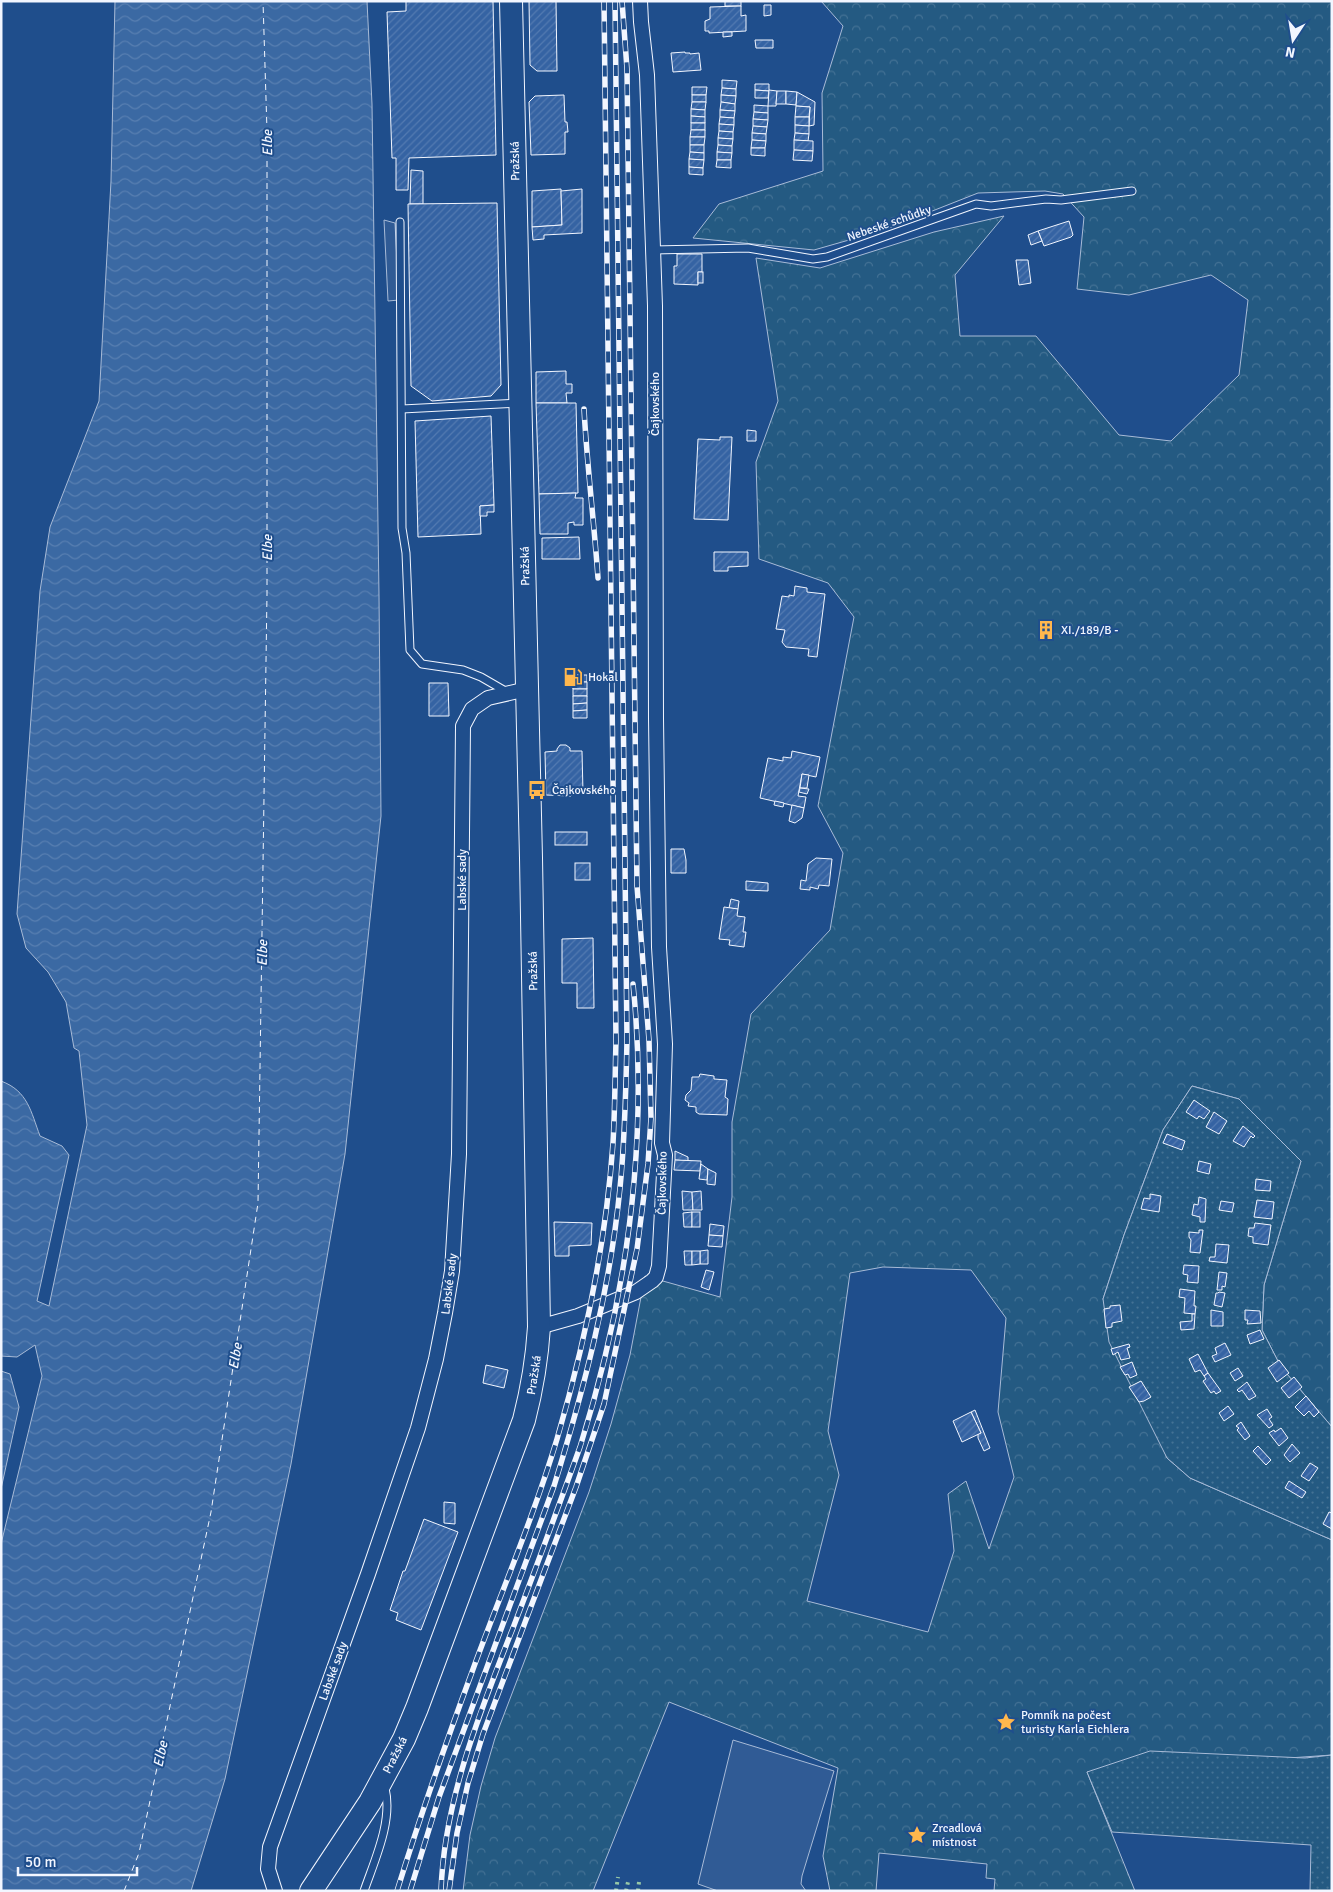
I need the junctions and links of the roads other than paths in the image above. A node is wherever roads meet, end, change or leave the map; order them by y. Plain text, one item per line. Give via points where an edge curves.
1 (511, 1) edge
2 (640, 1) edge
3 (1132, 191) dead end
4 (400, 222) dead end
5 (653, 250) junction
6 (521, 403) junction
7 (402, 409) junction
8 (518, 691) junction
9 (539, 1327) junction
10 (383, 1779) junction
11 (275, 1891) edge
12 (311, 1891) edge
13 (364, 1891) edge

1 - 6 main road, Pražská
2 - 5 street, Čajkovského via 647,75
3 - 5 lane, Nebeské schůdky via 991,206 976,204 827,257 813,259 748,248
4 - 7 lane
5 - 9 street, Čajkovského via 659,947 665,1044 659,1266 656,1277 636,1292 578,1316
6 - 7 lane
6 - 8 main road, Pražská
7 - 8 lane via 402,528 410,650 422,664 463,670
8 - 9 main road, Pražská
8 - 11 street, Labské sady via 488,698 472,709 462,726 459,1154 452,1271 436,1359 418,1428 270,1847 268,1869
9 - 10 main road, Pražská via 532,1390 524,1420 417,1708
10 - 12 main road, Pražská
10 - 13 lane via 388,1807

